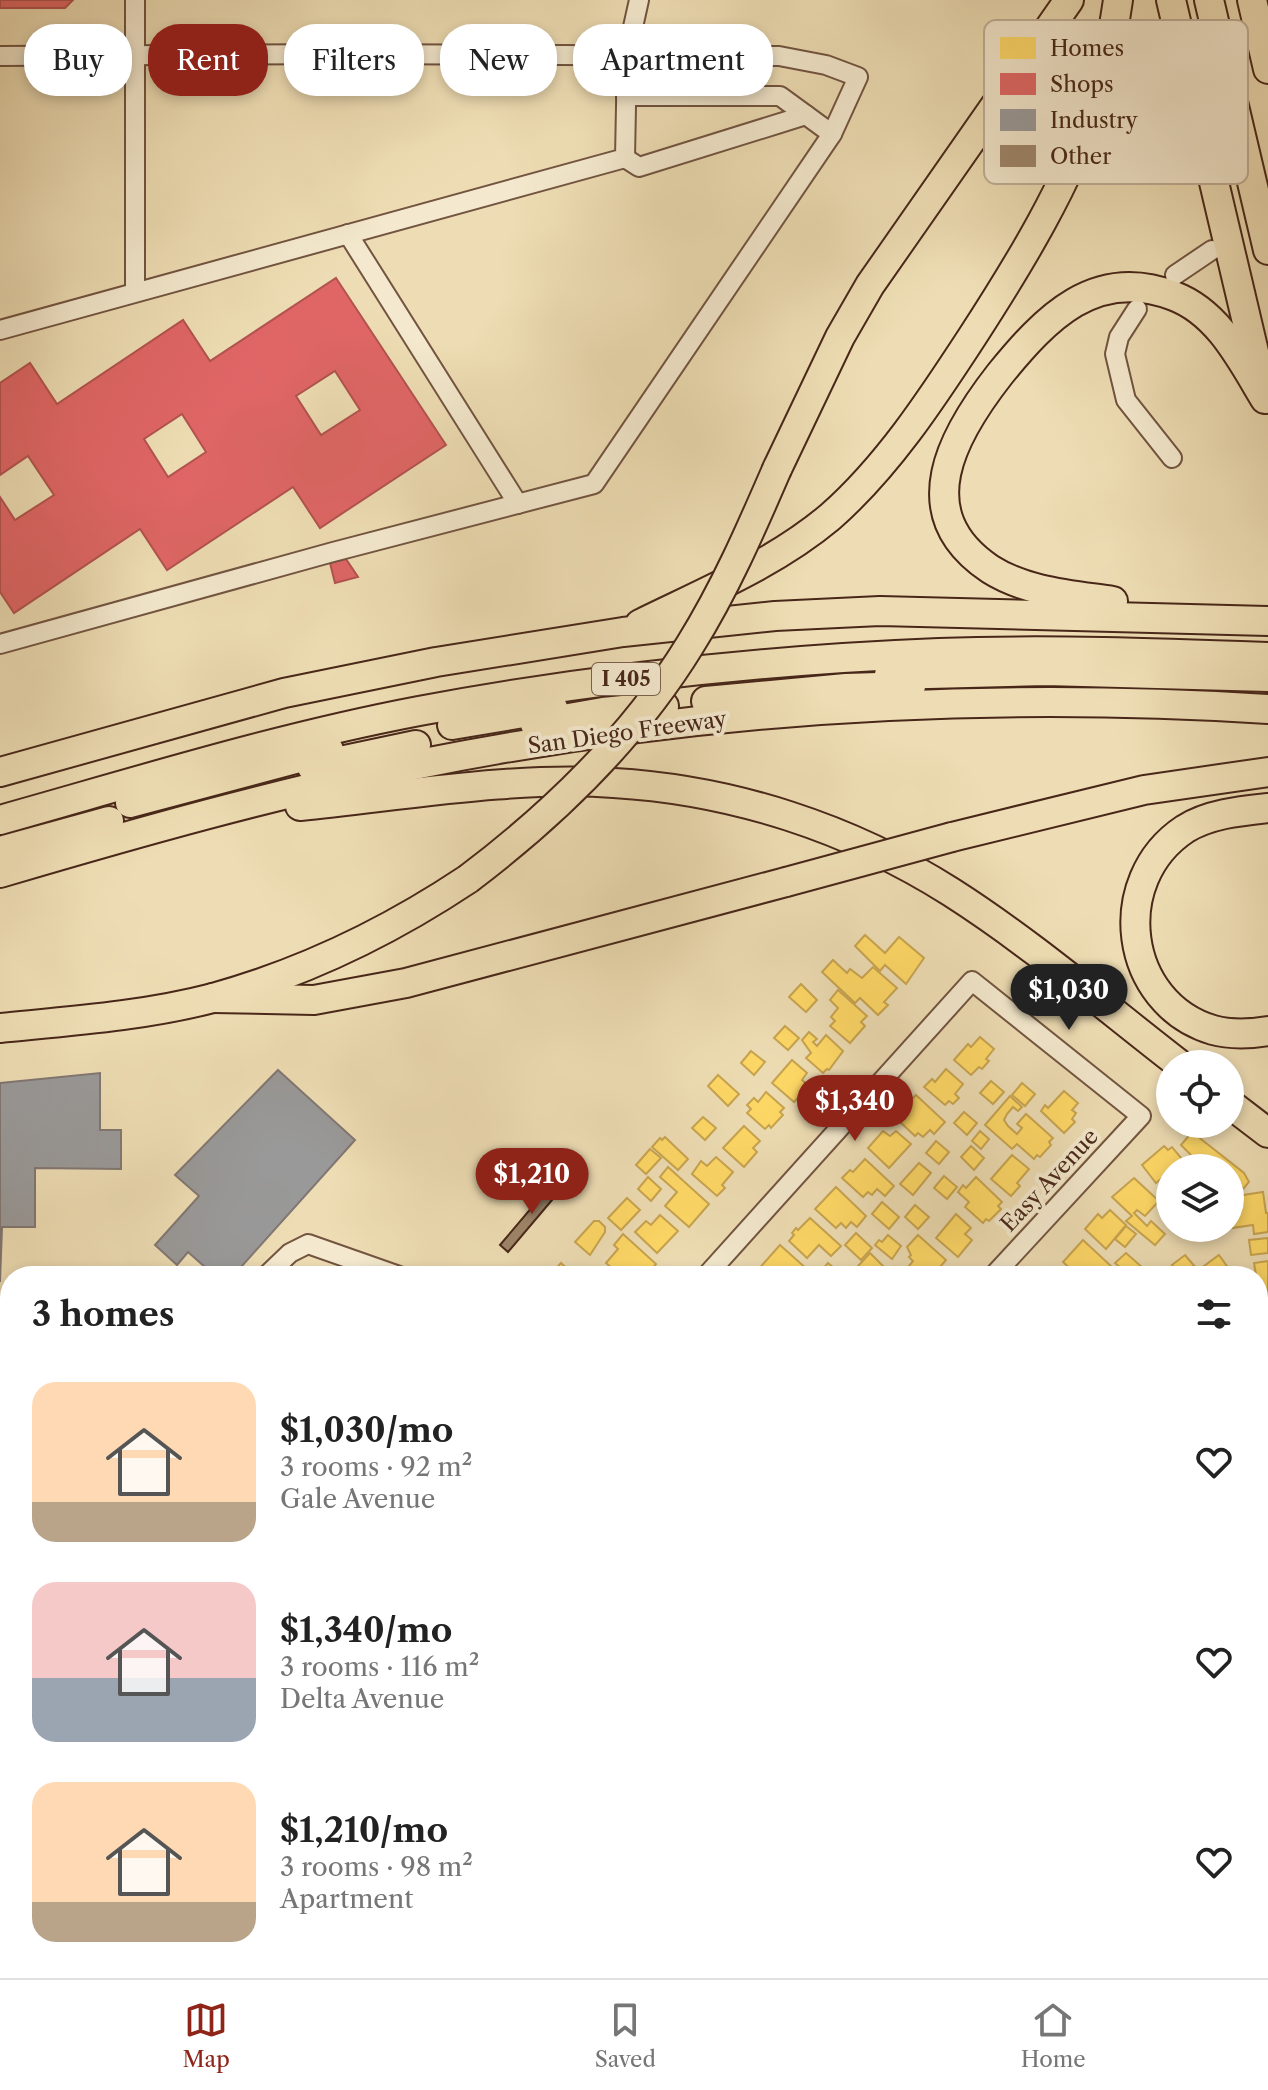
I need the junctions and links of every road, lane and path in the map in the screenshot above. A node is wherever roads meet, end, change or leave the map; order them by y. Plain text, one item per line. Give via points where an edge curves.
1 (135, 0) edge
2 (639, 0) edge
3 (1118, 0) edge
4 (1171, 0) edge
5 (1209, 0) edge
6 (1252, 0) edge
7 (1115, 20) edge
8 (1176, 20) edge
9 (1214, 20) edge
10 (634, 24) edge
11 (135, 54) junction
12 (573, 54) edge
13 (0, 56) edge
14 (773, 56) edge
15 (1268, 69) edge
16 (626, 96) edge
17 (773, 96) edge
18 (806, 115) junction
19 (984, 121) edge
20 (832, 134) junction
21 (625, 158) junction
22 (1248, 165) edge
23 (1060, 184) edge
24 (1215, 184) edge
25 (348, 234) junction
26 (1212, 250) dead end
27 (1268, 250) edge
28 (1175, 275) dead end
29 (135, 292) junction
30 (1137, 309) dead end
31 (0, 330) edge
32 (1267, 405) edge
33 (1172, 458) dead end
34 (518, 504) junction
35 (1236, 620) junction
36 (1268, 621) edge
37 (623, 632) junction
38 (0, 644) edge
39 (1268, 657) edge
40 (1267, 691) edge
41 (32, 763) junction
42 (0, 764) edge
43 (0, 772) edge
44 (1268, 772) edge
45 (1268, 808) edge
46 (192, 817) junction
47 (0, 820) edge
48 (0, 839) edge
49 (0, 851) edge
50 (0, 873) edge
51 (213, 998) junction
52 (0, 1028) edge
53 (1268, 1031) edge
54 (1161, 1050) edge
55 (1244, 1115) edge
56 (1268, 1133) edge
57 (276, 1266) edge
58 (371, 1266) edge
59 (715, 1266) edge
60 (1002, 1266) edge

1 - 11 street
2 - 10 street
3 - 7 highway
4 - 8 highway
5 - 9 highway
6 - 15 highway
11 - 12 street
11 - 13 street
11 - 29 street
14 - 20 street via 858,77
16 - 21 street
17 - 18 street
18 - 20 street
18 - 21 street via 639,167
19 - 51 highway, bridge via 870,285 826,364 718,598 625,734 562,801 468,879 379,932 272,979
20 - 34 street via 594,484
21 - 25 street
22 - 27 highway
23 - 37 highway via 941,385 864,484 829,517 765,562
24 - 32 highway
25 - 29 street
25 - 34 street
26 - 28 street
29 - 31 street
30 - 33 street via 1115,354 1126,400
32 - 35 highway via 1234,347 1194,307 1154,291 1117,288 1061,309 1044,323 962,427 946,465 946,504 955,531 967,549 1006,578 1065,594
34 - 38 street
35 - 36 highway
35 - 37 highway via 880,611
37 - 41 highway via 284,693
39 - 47 highway, I 405 via 941,653 758,664 609,681 491,698 329,731
40 - 46 highway, San Diego Freeway / I 405 via 1155,703 1034,701 723,718 465,755
40 - 48 highway via 1046,671 920,673 601,700 344,746
40 - 49 highway via 1056,683 846,688 603,712 357,757
41 - 42 highway
41 - 43 highway
44 - 51 highway, bridge via 1144,790 406,983 314,1000
45 - 53 highway via 1204,820 1171,840 1147,870 1135,915 1139,954 1167,1002 1212,1030
46 - 50 highway, San Diego Freeway / I 405
46 - 54 highway via 551,782 662,787 738,802 815,825 914,870 988,917
51 - 52 highway
55 - 56 highway
57 - 58 street via 308,1244
59 - 60 street, Easy Avenue via 972,981 1141,1116

